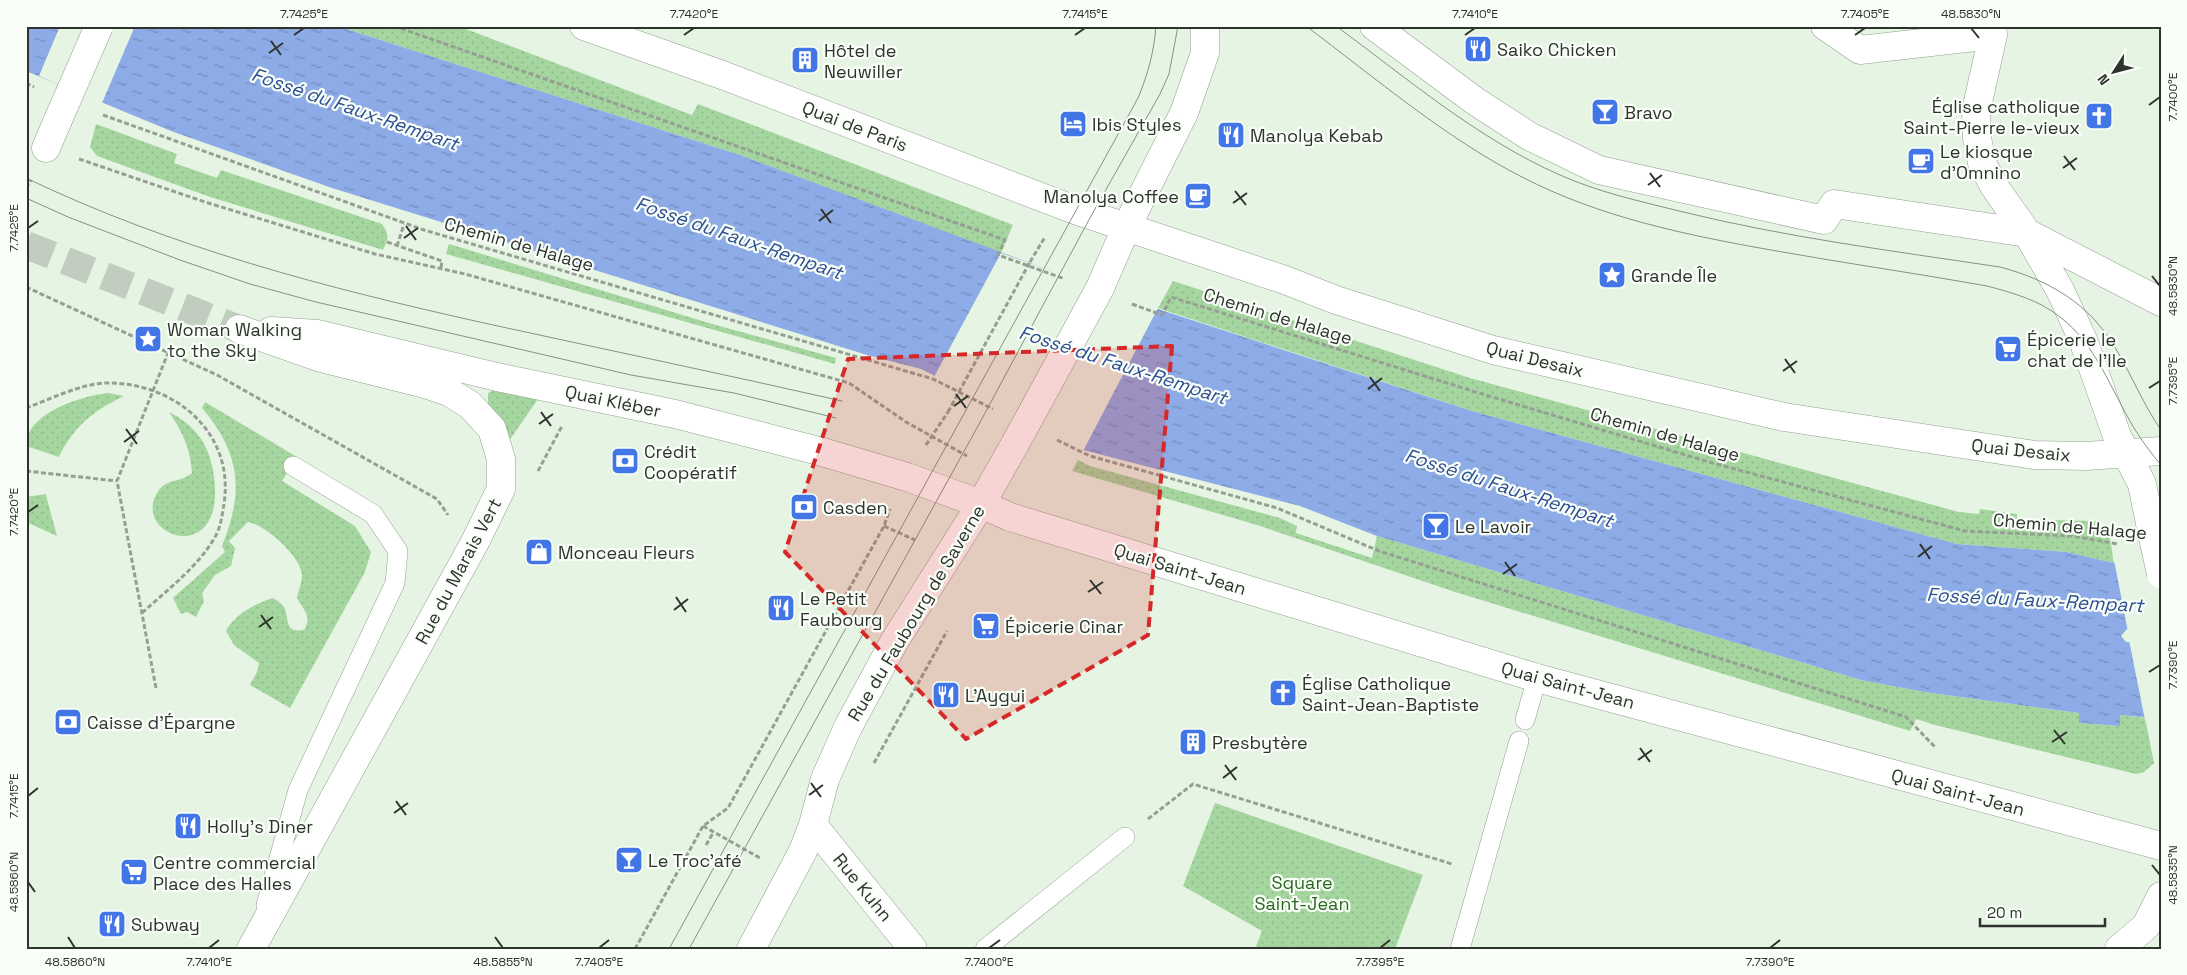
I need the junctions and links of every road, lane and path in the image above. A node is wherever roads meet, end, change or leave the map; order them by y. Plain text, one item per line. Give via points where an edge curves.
1 (99, 26) edge
2 (394, 26) edge
3 (584, 26) edge
4 (1205, 26) edge
5 (1374, 26) edge
6 (1825, 26) edge
7 (1993, 30) edge
8 (103, 115) dead end
9 (46, 148) joint
10 (404, 224) junction
11 (1126, 228) junction
12 (2027, 233) junction
13 (1005, 240) dead end
14 (387, 242) dead end
15 (397, 246) junction
16 (1030, 262) dead end
17 (441, 268) junction
18 (26, 287) edge
19 (1171, 297) dead end
20 (2161, 302) edge
21 (239, 329) joint
22 (168, 353) junction
23 (933, 379) dead end
24 (153, 392) junction
25 (26, 408) edge
26 (564, 422) dead end
27 (932, 435) junction
28 (2161, 451) edge
29 (2126, 453) junction
30 (1090, 456) dead end
31 (292, 466) dead end
32 (26, 471) edge
33 (536, 474) dead end
34 (999, 474) junction
35 (907, 477) junction
36 (117, 481) junction
37 (981, 504) junction
38 (475, 542) junction
39 (2126, 545) dead end
40 (2161, 574) edge
41 (142, 613) junction
42 (951, 623) dead end
43 (1537, 678) junction
44 (156, 688) dead end
45 (1525, 720) dead end
46 (1519, 741) dead end
47 (1938, 750) dead end
48 (870, 771) dead end
49 (813, 825) junction
50 (703, 826) junction
51 (713, 832) junction
52 (1125, 837) joint
53 (706, 845) dead end
54 (2161, 846) edge
55 (1482, 874) junction
56 (791, 876) junction
57 (2161, 896) edge
58 (255, 943) edge
59 (634, 949) edge
60 (751, 949) edge
61 (913, 949) edge
62 (985, 949) edge
63 (1460, 949) edge
64 (2120, 949) edge

1 - 9 street, bridge
2 - 13 path
3 - 11 street, Quai de Paris
4 - 11 street, Rue du Faubourg de Saverne via 1205,52 1184,113
5 - 12 street via 1529,136 1599,170 1824,220 1834,204
6 - 7 street via 1860,50
7 - 12 street via 1976,111 1977,138 1982,163 1994,186
8 - 10 path, Chemin de Halage
9 - 17 path via 375,254
10 - 15 path
10 - 23 path, Chemin de Halage
11 - 29 street, Quai Desaix via 1493,350 1784,418 1957,444 1982,438 2049,443 2086,456
11 - 34 street, Rue du Faubourg de Saverne, bridge via 1100,288
12 - 20 street
12 - 29 street via 2060,290 2083,340
14 - 15 path
15 - 17 path via 442,261
16 - 27 path, bridge via 948,412
17 - 27 path via 848,383 906,422
18 - 22 path
19 - 39 path, Chemin de Halage via 1709,462 1965,532 2072,536
21 - 35 street, Quai Kléber via 318,334 496,377 675,414
21 - 38 street, Rue du Marais Vert via 321,358 425,384 449,392 470,405 492,429 501,460 501,488
22 - 24 path
22 - 38 path via 217,376 438,499 460,534
24 - 25 path via 126,384 104,383
24 - 36 path
24 - 41 path via 180,404 199,418 214,439 224,472 226,494 216,536 200,559
26 - 33 path
27 - 34 path
27 - 35 path
28 - 29 street, Quai Desaix
29 - 40 street, bridge via 2142,484
30 - 47 path via 1277,508 1379,551 1906,717
31 - 58 lane via 373,514 398,551 395,583 298,790
32 - 36 path
34 - 37 street, Rue du Faubourg de Saverne
35 - 37 street, Quai Kléber
35 - 50 path via 884,526 728,808
36 - 41 path
37 - 43 street, Quai Saint-Jean via 1010,517
37 - 49 street, Rue du Faubourg de Saverne via 894,642 848,727 825,779
38 - 58 street, Rue du Marais Vert
41 - 44 path
42 - 48 path
43 - 45 lane
43 - 54 street, Quai Saint-Jean
46 - 55 lane
49 - 56 street, Rue du Faubourg de Saverne
49 - 61 street, Rue Kuhn
50 - 51 path
50 - 59 path
51 - 53 path
51 - 56 path
52 - 55 path via 1193,784
52 - 62 lane
55 - 63 lane
56 - 60 street, Rue du Faubourg de Saverne
57 - 64 street via 2146,926

